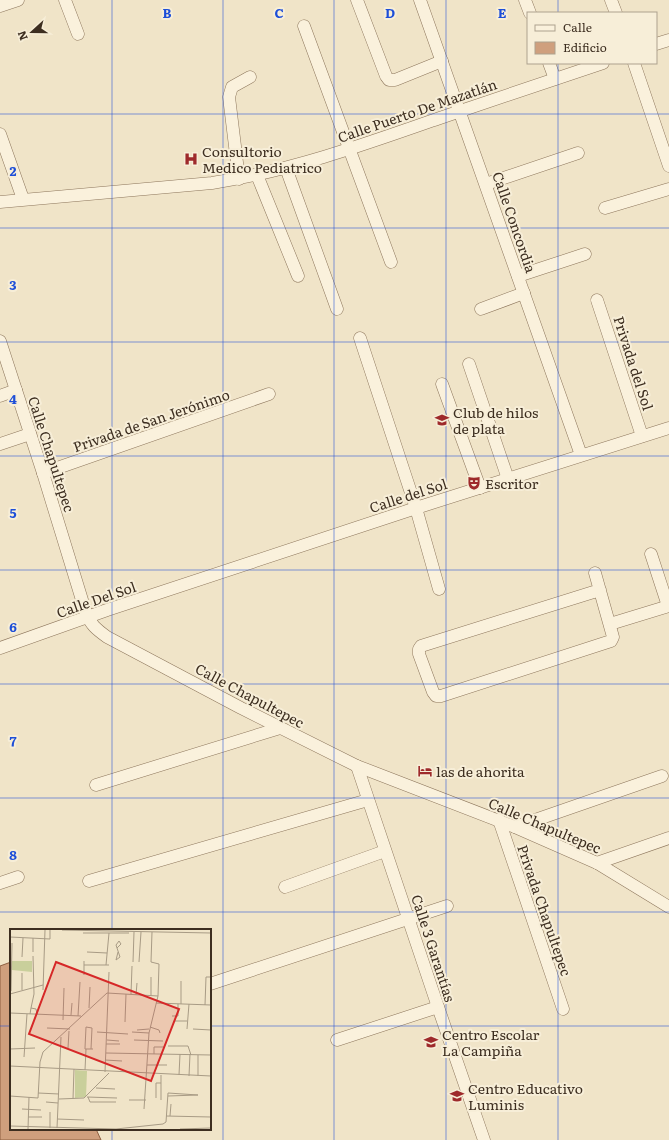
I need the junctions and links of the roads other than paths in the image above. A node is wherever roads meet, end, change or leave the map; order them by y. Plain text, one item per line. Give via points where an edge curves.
1 (18, 0) edge
2 (65, 0) edge
3 (357, 0) edge
4 (420, 0) edge
5 (525, 0) edge
6 (611, 0) edge
7 (0, 6) edge
8 (530, 12) edge
9 (616, 12) edge
10 (304, 26) dead end
11 (78, 34) dead end
12 (669, 40) edge
13 (657, 44) edge
14 (442, 61) junction
15 (549, 64) edge
16 (600, 64) edge
17 (634, 64) edge
18 (250, 77) dead end
19 (555, 79) junction
20 (460, 111) junction
21 (0, 134) edge
22 (349, 150) junction
23 (578, 153) dead end
24 (669, 166) edge
25 (286, 168) junction
26 (257, 175) junction
27 (240, 179) junction
28 (486, 184) junction
29 (669, 189) edge
30 (23, 200) junction
31 (0, 202) edge
32 (605, 208) dead end
33 (585, 254) dead end
34 (391, 262) dead end
35 (298, 276) dead end
36 (518, 276) junction
37 (524, 293) junction
38 (597, 300) dead end
39 (337, 309) dead end
40 (481, 309) dead end
41 (360, 338) dead end
42 (0, 341) edge
43 (469, 364) dead end
44 (442, 384) dead end
45 (16, 390) junction
46 (270, 394) dead end
47 (0, 396) edge
48 (669, 428) edge
49 (30, 434) junction
50 (642, 436) junction
51 (0, 444) edge
52 (582, 455) junction
53 (43, 473) junction
54 (508, 479) junction
55 (480, 488) junction
56 (416, 508) junction
57 (651, 554) dead end
58 (595, 573) dead end
59 (203, 578) joint
60 (439, 589) dead end
61 (600, 590) junction
62 (668, 606) edge
63 (87, 617) junction
64 (610, 624) junction
65 (0, 648) edge
66 (280, 728) junction
67 (357, 766) junction
68 (662, 776) dead end
69 (96, 785) dead end
70 (368, 800) junction
71 (499, 820) junction
72 (515, 827) junction
73 (669, 838) edge
74 (385, 851) junction
75 (597, 863) junction
76 (18, 877) dead end
77 (89, 881) dead end
78 (0, 883) edge
79 (285, 887) dead end
80 (447, 906) dead end
81 (669, 908) edge
82 (408, 918) junction
83 (211, 984) edge
84 (438, 1007) junction
85 (563, 1009) dead end
86 (336, 1040) dead end
87 (479, 1139) edge

1 - 7 street
2 - 11 street
3 - 14 street via 387,78 395,80
4 - 14 street, Calle Concordia
5 - 8 street
6 - 9 street
10 - 22 street
12 - 13 street
14 - 20 street, Calle Concordia
15 - 19 street
16 - 19 street, Calle Puerto De Mazatlán
17 - 24 street
18 - 27 street via 232,87 229,97
19 - 20 street, Calle Puerto De Mazatlán
20 - 22 street, Calle Puerto De Mazatlán
20 - 28 street, Calle Concordia
21 - 30 street
22 - 25 street, Calle Puerto De Mazatlán
22 - 34 street
23 - 28 street
25 - 26 street, Calle Puerto De Mazatlán
25 - 39 street
26 - 27 street, Calle Puerto De Mazatlán
26 - 35 street
27 - 30 street, Calle Puerto De Mazatlán
28 - 36 street, Calle Concordia
29 - 32 street
30 - 31 street, Calle Puerto De Mazatlán
33 - 36 street
36 - 37 street, Calle Concordia
37 - 40 street
37 - 52 street, Calle Concordia
38 - 50 street, Privada del Sol
41 - 56 street
42 - 45 street, Calle Chapultepec
43 - 54 street
44 - 55 street
45 - 47 street
45 - 49 street, Calle Chapultepec
46 - 53 street, Privada de San Jerónimo
48 - 50 street, Calle del Sol
49 - 51 street
49 - 53 street, Calle Chapultepec
50 - 52 street, Calle del Sol
52 - 54 street, Calle del Sol
53 - 63 street, Calle Chapultepec
54 - 55 street, Calle del Sol
55 - 56 street, Calle del Sol
56 - 59 street, Calle del Sol
56 - 60 street
57 - 62 street
58 - 61 street
59 - 63 street, Calle Del Sol
61 - 64 street
61 - 64 street via 421,646 419,654 433,692 436,696 441,696 609,642 613,637
62 - 64 street
63 - 65 street, Calle Del Sol
63 - 66 street, Calle Chapultepec via 96,629 107,637
66 - 67 street, Calle Chapultepec
66 - 69 street
67 - 70 street, Calle 3 Garantías
67 - 71 street, Calle Chapultepec
68 - 72 street
70 - 74 street, Calle 3 Garantías
70 - 77 street
71 - 72 street, Calle Chapultepec
71 - 85 street, Privada Chapultepec
72 - 75 street, Calle Chapultepec
73 - 75 street
74 - 79 street
74 - 82 street, Calle 3 Garantías
75 - 81 street, Calle Chapultepec
76 - 78 street
80 - 82 street
82 - 83 street
82 - 84 street, Calle 3 Garantías
84 - 86 street
84 - 87 street, Calle 3 Garantías

